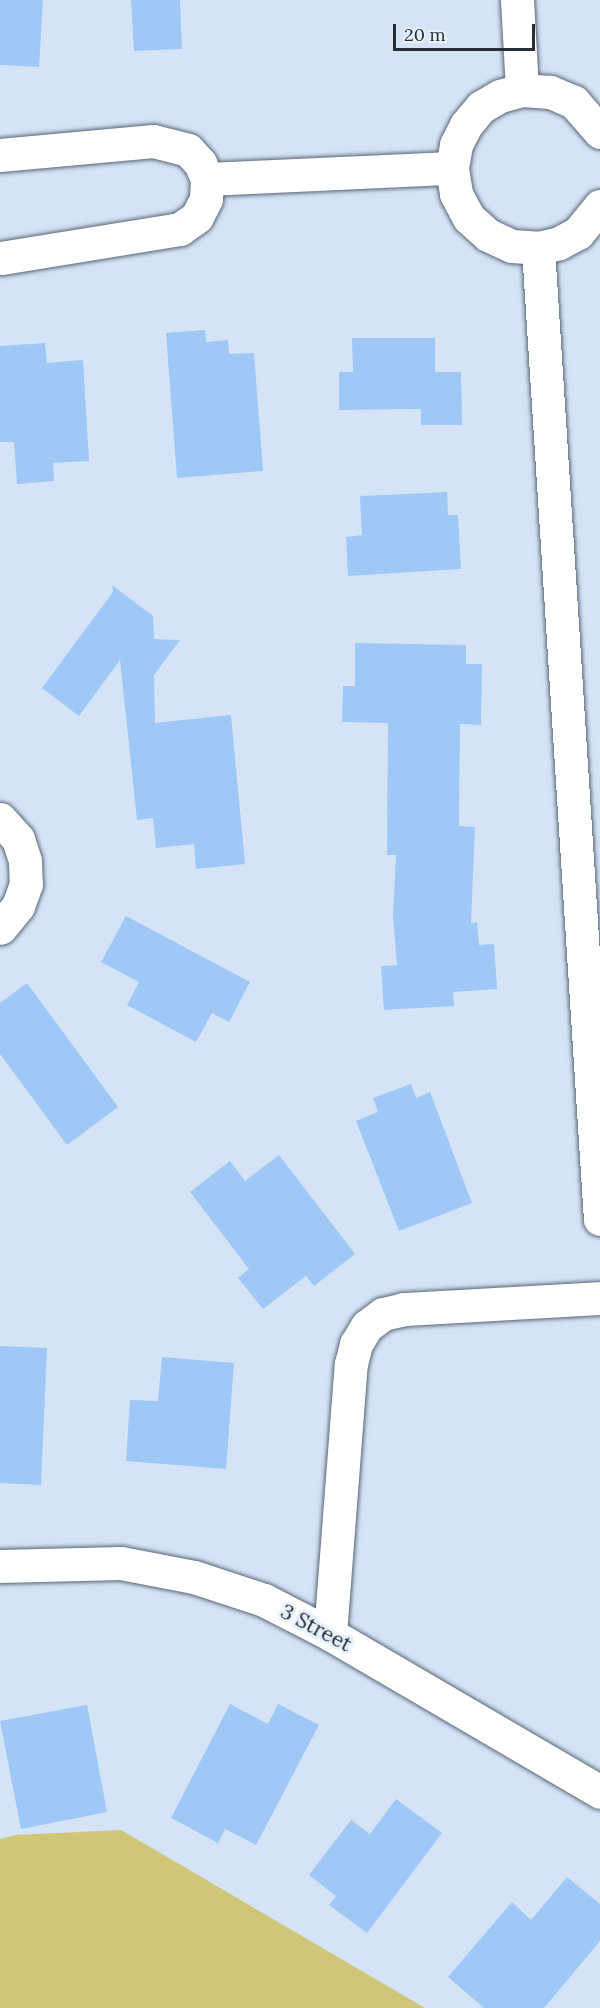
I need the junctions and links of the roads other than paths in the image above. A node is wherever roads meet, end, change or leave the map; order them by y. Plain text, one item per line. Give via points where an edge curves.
1 (517, 0) edge
2 (522, 90) junction
3 (598, 125) edge
4 (0, 155) edge
5 (452, 168) junction
6 (207, 179) junction
7 (598, 212) edge
8 (538, 248) junction
9 (0, 258) edge
10 (0, 819) edge
11 (0, 928) edge
12 (600, 1219) edge
13 (600, 1298) edge
14 (0, 1566) edge
15 (330, 1634) junction
16 (600, 1792) edge

1 - 2 street
2 - 3 street via 550,92 566,99
2 - 5 street via 500,96 473,116 456,145
4 - 6 street via 153,141 188,150
5 - 6 street
5 - 8 street via 456,194 469,218 488,235 512,246
6 - 9 street via 206,199 197,217 180,229
7 - 8 street via 578,233
8 - 12 street
10 - 11 street via 18,839 26,861 26,884 18,906
13 - 15 street via 404,1309 384,1314 367,1326 356,1344 351,1364
14 - 15 street, 3 Street via 122,1563 194,1577 264,1600
15 - 16 street, 3 Street

